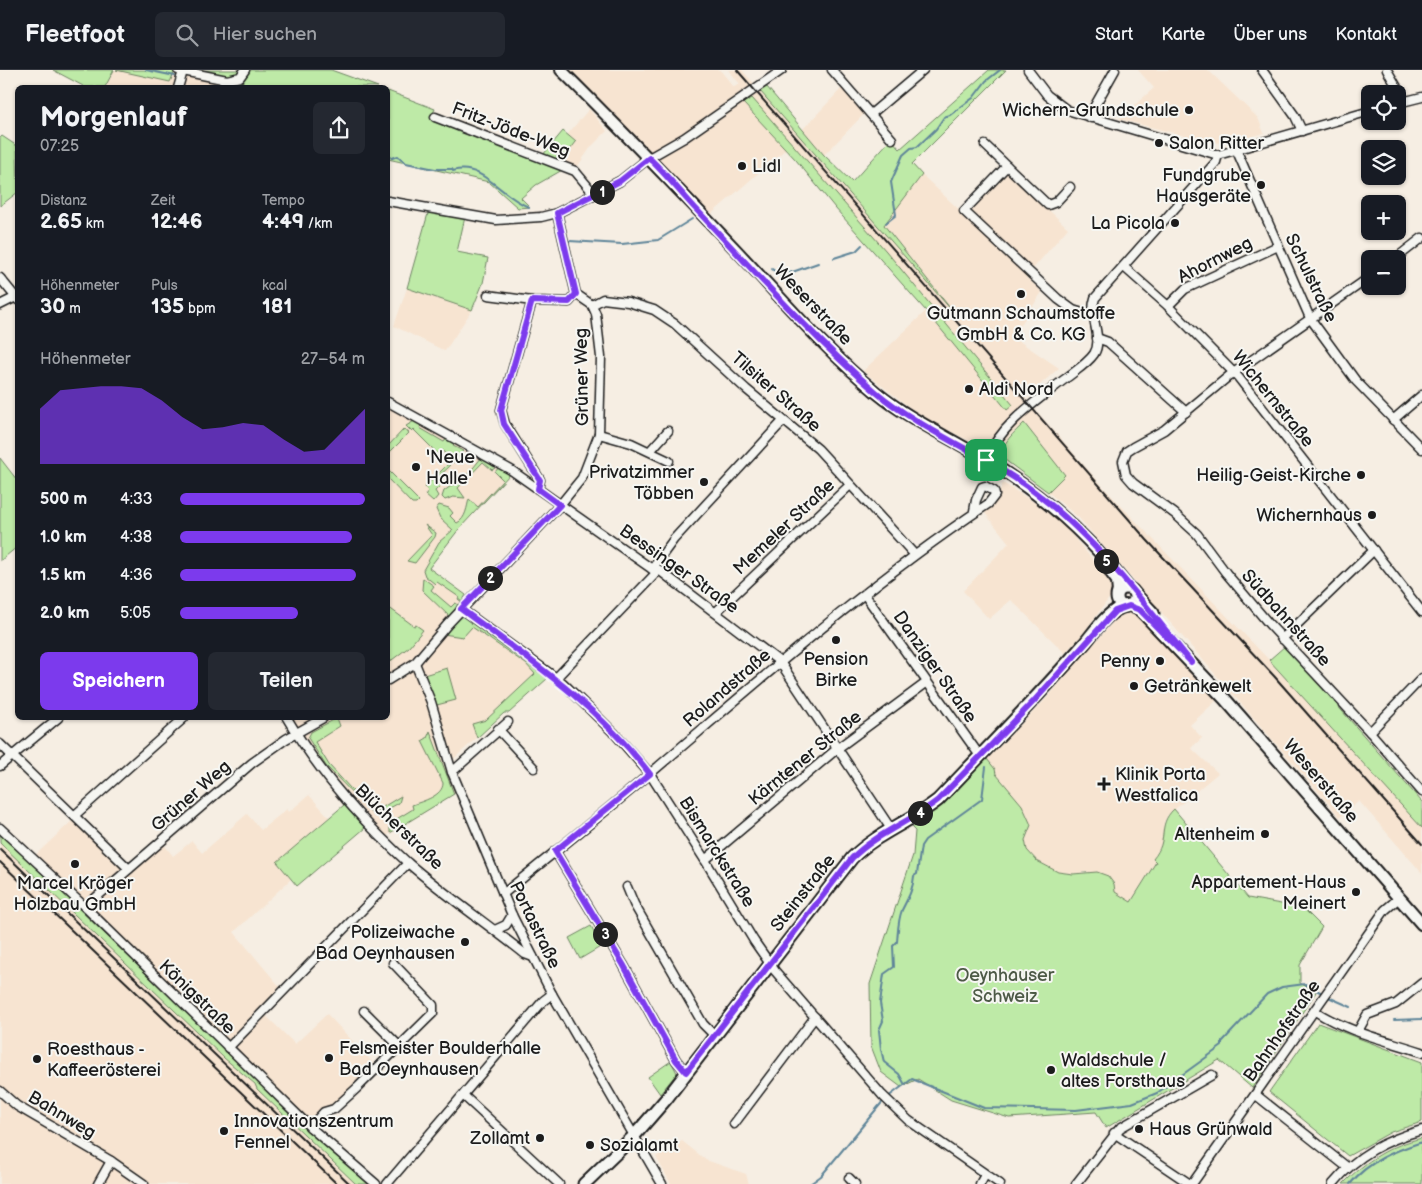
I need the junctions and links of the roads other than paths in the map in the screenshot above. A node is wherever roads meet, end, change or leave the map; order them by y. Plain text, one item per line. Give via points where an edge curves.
1 (245, 70) edge
2 (561, 70) edge
3 (782, 70) edge
4 (832, 70) edge
5 (923, 70) edge
6 (1028, 70) edge
7 (1115, 70) edge
8 (1262, 70) edge
9 (1387, 70) edge
10 (180, 71) edge
11 (178, 85) edge
12 (1394, 85) edge
13 (1422, 97) edge
14 (1406, 101) edge
15 (871, 114) junction
16 (1361, 114) edge
17 (435, 117) dead end
18 (1091, 118) junction
19 (1302, 131) junction
20 (892, 139) dead end
21 (985, 145) dead end
22 (1236, 149) junction
23 (1218, 155) junction
24 (649, 158) junction
25 (1007, 166) junction
26 (1070, 187) dead end
27 (595, 195) junction
28 (390, 201) edge
29 (557, 213) junction
30 (1422, 238) edge
31 (1278, 246) junction
32 (1406, 250) edge
33 (1124, 267) junction
34 (0, 278) edge
35 (1361, 283) edge
36 (576, 294) junction
37 (488, 295) dead end
38 (15, 296) edge
39 (15, 299) edge
40 (532, 301) junction
41 (0, 305) edge
42 (592, 305) junction
43 (1168, 306) junction
44 (1092, 316) junction
45 (1310, 318) junction
46 (1098, 338) junction
47 (1234, 372) junction
48 (1422, 395) edge
49 (390, 403) edge
50 (1186, 412) junction
51 (1393, 420) junction
52 (783, 421) junction
53 (668, 431) dead end
54 (599, 434) junction
55 (1422, 449) edge
56 (650, 451) junction
57 (986, 460) junction
58 (669, 461) dead end
59 (850, 484) junction
60 (538, 489) junction
61 (560, 505) junction
62 (974, 511) dead end
63 (1072, 526) junction
64 (1374, 550) junction
65 (914, 554) junction
66 (656, 570) junction
67 (1132, 592) junction
68 (865, 595) junction
69 (1118, 595) junction
70 (1127, 606) junction
71 (461, 609) junction
72 (716, 612) junction
73 (1422, 612) edge
74 (1097, 628) junction
75 (1282, 639) junction
76 (780, 662) junction
77 (1191, 662) junction
78 (416, 663) junction
79 (556, 678) junction
80 (1422, 678) edge
81 (390, 679) edge
82 (926, 683) junction
83 (56, 720) edge
84 (182, 720) edge
85 (288, 720) edge
86 (319, 720) edge
87 (508, 722) dead end
88 (498, 729) junction
89 (1370, 732) junction
90 (296, 733) junction
91 (0, 744) edge
92 (838, 748) junction
93 (12, 756) junction
94 (980, 756) junction
95 (0, 766) edge
96 (534, 768) dead end
97 (452, 772) junction
98 (650, 774) junction
99 (1422, 792) edge
100 (76, 815) junction
101 (0, 828) edge
102 (891, 828) junction
103 (555, 851) junction
104 (705, 860) junction
105 (408, 863) junction
106 (129, 869) junction
107 (627, 887) dead end
108 (503, 894) junction
109 (1399, 898) junction
110 (85, 907) junction
111 (512, 915) junction
112 (1422, 924) edge
113 (495, 930) junction
114 (533, 957) junction
115 (393, 963) dead end
116 (770, 965) junction
117 (1422, 983) edge
118 (552, 994) junction
119 (364, 1011) dead end
120 (1315, 1011) junction
121 (815, 1017) junction
122 (1358, 1032) junction
123 (715, 1036) junction
124 (399, 1046) junction
125 (228, 1048) junction
126 (1422, 1052) edge
127 (686, 1072) junction
128 (1212, 1076) dead end
129 (0, 1091) edge
130 (1256, 1095) junction
131 (464, 1096) junction
132 (734, 1124) dead end
133 (310, 1127) junction
134 (1422, 1130) edge
135 (1114, 1133) junction
136 (634, 1136) junction
137 (111, 1162) junction
138 (1347, 1168) junction
139 (986, 1175) junction
140 (850, 1178) dead end
141 (98, 1184) edge
142 (144, 1184) edge
143 (376, 1184) edge
144 (387, 1184) edge
145 (559, 1184) edge
146 (584, 1184) edge
147 (662, 1184) edge
148 (856, 1184) edge
149 (980, 1184) edge
150 (1000, 1184) edge
151 (1076, 1184) edge
152 (1191, 1184) edge
153 (1333, 1184) edge

1 - 10 street via 240,77 227,80
2 - 24 street, Weserstraße
3 - 24 street via 684,138
4 - 15 street
5 - 15 street
6 - 18 street via 1058,104
7 - 18 street
8 - 19 street
9 - 12 street
10 - 11 street
13 - 14 street
15 - 20 street
16 - 19 street
17 - 27 street, Fritz-Jöde-Weg via 575,171
18 - 23 street
19 - 22 street
21 - 25 street
22 - 23 street
22 - 31 street, Schulstraße
23 - 33 street via 1216,162
24 - 27 street via 620,181
24 - 57 street, Weserstraße via 798,317 876,392 916,421
25 - 26 street via 1048,205 1056,202
25 - 44 street via 964,211 1058,299 1073,310
27 - 29 street
28 - 29 street via 496,220
29 - 36 street
30 - 32 street
31 - 43 street, Ahornweg via 1185,289
31 - 45 street, Schulstraße
33 - 43 street, Wichernstraße
33 - 44 street via 1095,298
34 - 38 street
35 - 45 street
36 - 40 street via 569,302
36 - 42 street, Grüner Weg
37 - 40 street
39 - 41 street
40 - 60 street via 501,410 504,424 540,480
42 - 52 street, Tilsiter Straße via 603,298 640,304 654,310 675,324
42 - 54 street, Grüner Weg via 601,357
43 - 47 street, Wichernstraße
44 - 46 street
45 - 47 street
45 - 51 street, Schulstraße via 1356,382
46 - 50 street via 1108,342
46 - 57 street via 1095,353 1089,360 1016,418
47 - 50 street
47 - 64 street, Wichernstraße
48 - 51 street
49 - 60 street, Bessinger Straße
50 - 75 street, Südbahnstraße via 1164,430 1127,451 1124,469 1133,483 1176,514 1197,534
51 - 55 street, Schulstraße
52 - 59 street, Tilsiter Straße via 818,449
52 - 66 street via 674,539
53 - 56 street
54 - 56 street
54 - 61 street, Grüner Weg via 582,478
56 - 58 street
57 - 63 street, Weserstraße via 1041,497
59 - 65 street, Tilsiter Straße
59 - 72 street, Memeler Straße
60 - 61 street, Bessinger Straße
61 - 66 street, Bessinger Straße
61 - 71 street, Grüner Weg
62 - 65 street, Rolandstraße
63 - 67 street, Weserstraße
63 - 69 street, Weserstraße via 1117,581
64 - 73 street, Wichernstraße
64 - 75 street
65 - 68 street, Rolandstraße
66 - 72 street, Bessinger Straße
66 - 79 street
67 - 69 main road via 1122,589
67 - 70 main road via 1135,600
67 - 77 main road, Weserstraße
68 - 76 street, Rolandstraße
68 - 82 street, Danziger Straße
69 - 70 main road via 1119,602
69 - 74 main road, Steinstraße
70 - 74 main road, Steinstraße via 1115,611
70 - 77 main road, Weserstraße via 1140,610
71 - 78 street, Grüner Weg
71 - 79 street, Bismarckstraße
72 - 76 street, Bessinger Straße
74 - 94 main road, Steinstraße via 1034,701
75 - 89 street, Südbahnstraße
76 - 92 street, Bessinger Straße
76 - 98 street, Rolandstraße
77 - 109 main road, Weserstraße
78 - 81 street, Grüner Weg
78 - 97 street, Portastraße
79 - 98 street, Bismarckstraße via 588,706
80 - 89 street
82 - 92 street, Kärntener Straße
82 - 94 street, Danziger Straße
83 - 93 street
84 - 100 street
85 - 90 street, Blücherstraße
86 - 90 street, Grüner Weg
87 - 88 street
88 - 96 street
88 - 97 street
89 - 99 street, Südbahnstraße
90 - 105 street, Blücherstraße via 334,784
90 - 106 street, Grüner Weg via 252,763
91 - 93 street
92 - 102 street, Bessinger Straße
92 - 104 street, Kärntener Straße
93 - 95 street
93 - 100 street
94 - 102 main road, Steinstraße via 938,800
97 - 108 street, Portastraße
98 - 103 street, Rolandstraße
98 - 104 street, Bismarckstraße
100 - 106 street
101 - 110 street, Königstraße
102 - 116 main road, Steinstraße via 852,858
103 - 108 street, Rolandstraße
103 - 127 street
104 - 116 street, Bismarckstraße
105 - 113 street, Blücherstraße
105 - 125 street
106 - 110 street, Grüner Weg
107 - 123 street via 703,1024
108 - 111 street, Portastraße
109 - 112 main road, Weserstraße
109 - 120 street, Bahnhofstraße via 1385,910
110 - 125 street, Königstraße
111 - 113 street via 506,925
111 - 114 street, Portastraße
113 - 114 street, Blücherstraße
114 - 118 street, Portastraße
115 - 124 street via 434,1005 433,1013
116 - 121 street, Bismarckstraße
116 - 123 main road, Steinstraße
117 - 122 street via 1396,1004 1367,1015
118 - 131 street
118 - 136 street, Portastraße
119 - 124 street
120 - 122 street
120 - 130 street, Bahnhofstraße
121 - 132 street
121 - 139 street, Bismarckstraße via 908,1120
122 - 126 street
123 - 127 main road, Steinstraße
124 - 133 street via 334,1109 324,1112
125 - 133 street, Königstraße
127 - 136 main road, Steinstraße
128 - 135 street
129 - 137 street, Bahnweg via 17,1106
130 - 138 street
130 - 152 street, Bahnhofstraße
131 - 144 street
131 - 145 street
133 - 143 street, Königstraße
134 - 138 street via 1376,1148
135 - 151 street
135 - 152 street
136 - 146 main road, Steinstraße
136 - 147 street, Portastraße
137 - 141 street
137 - 142 street, Bahnweg
138 - 153 street
139 - 149 street
139 - 150 street, Bismarckstraße
140 - 148 street

